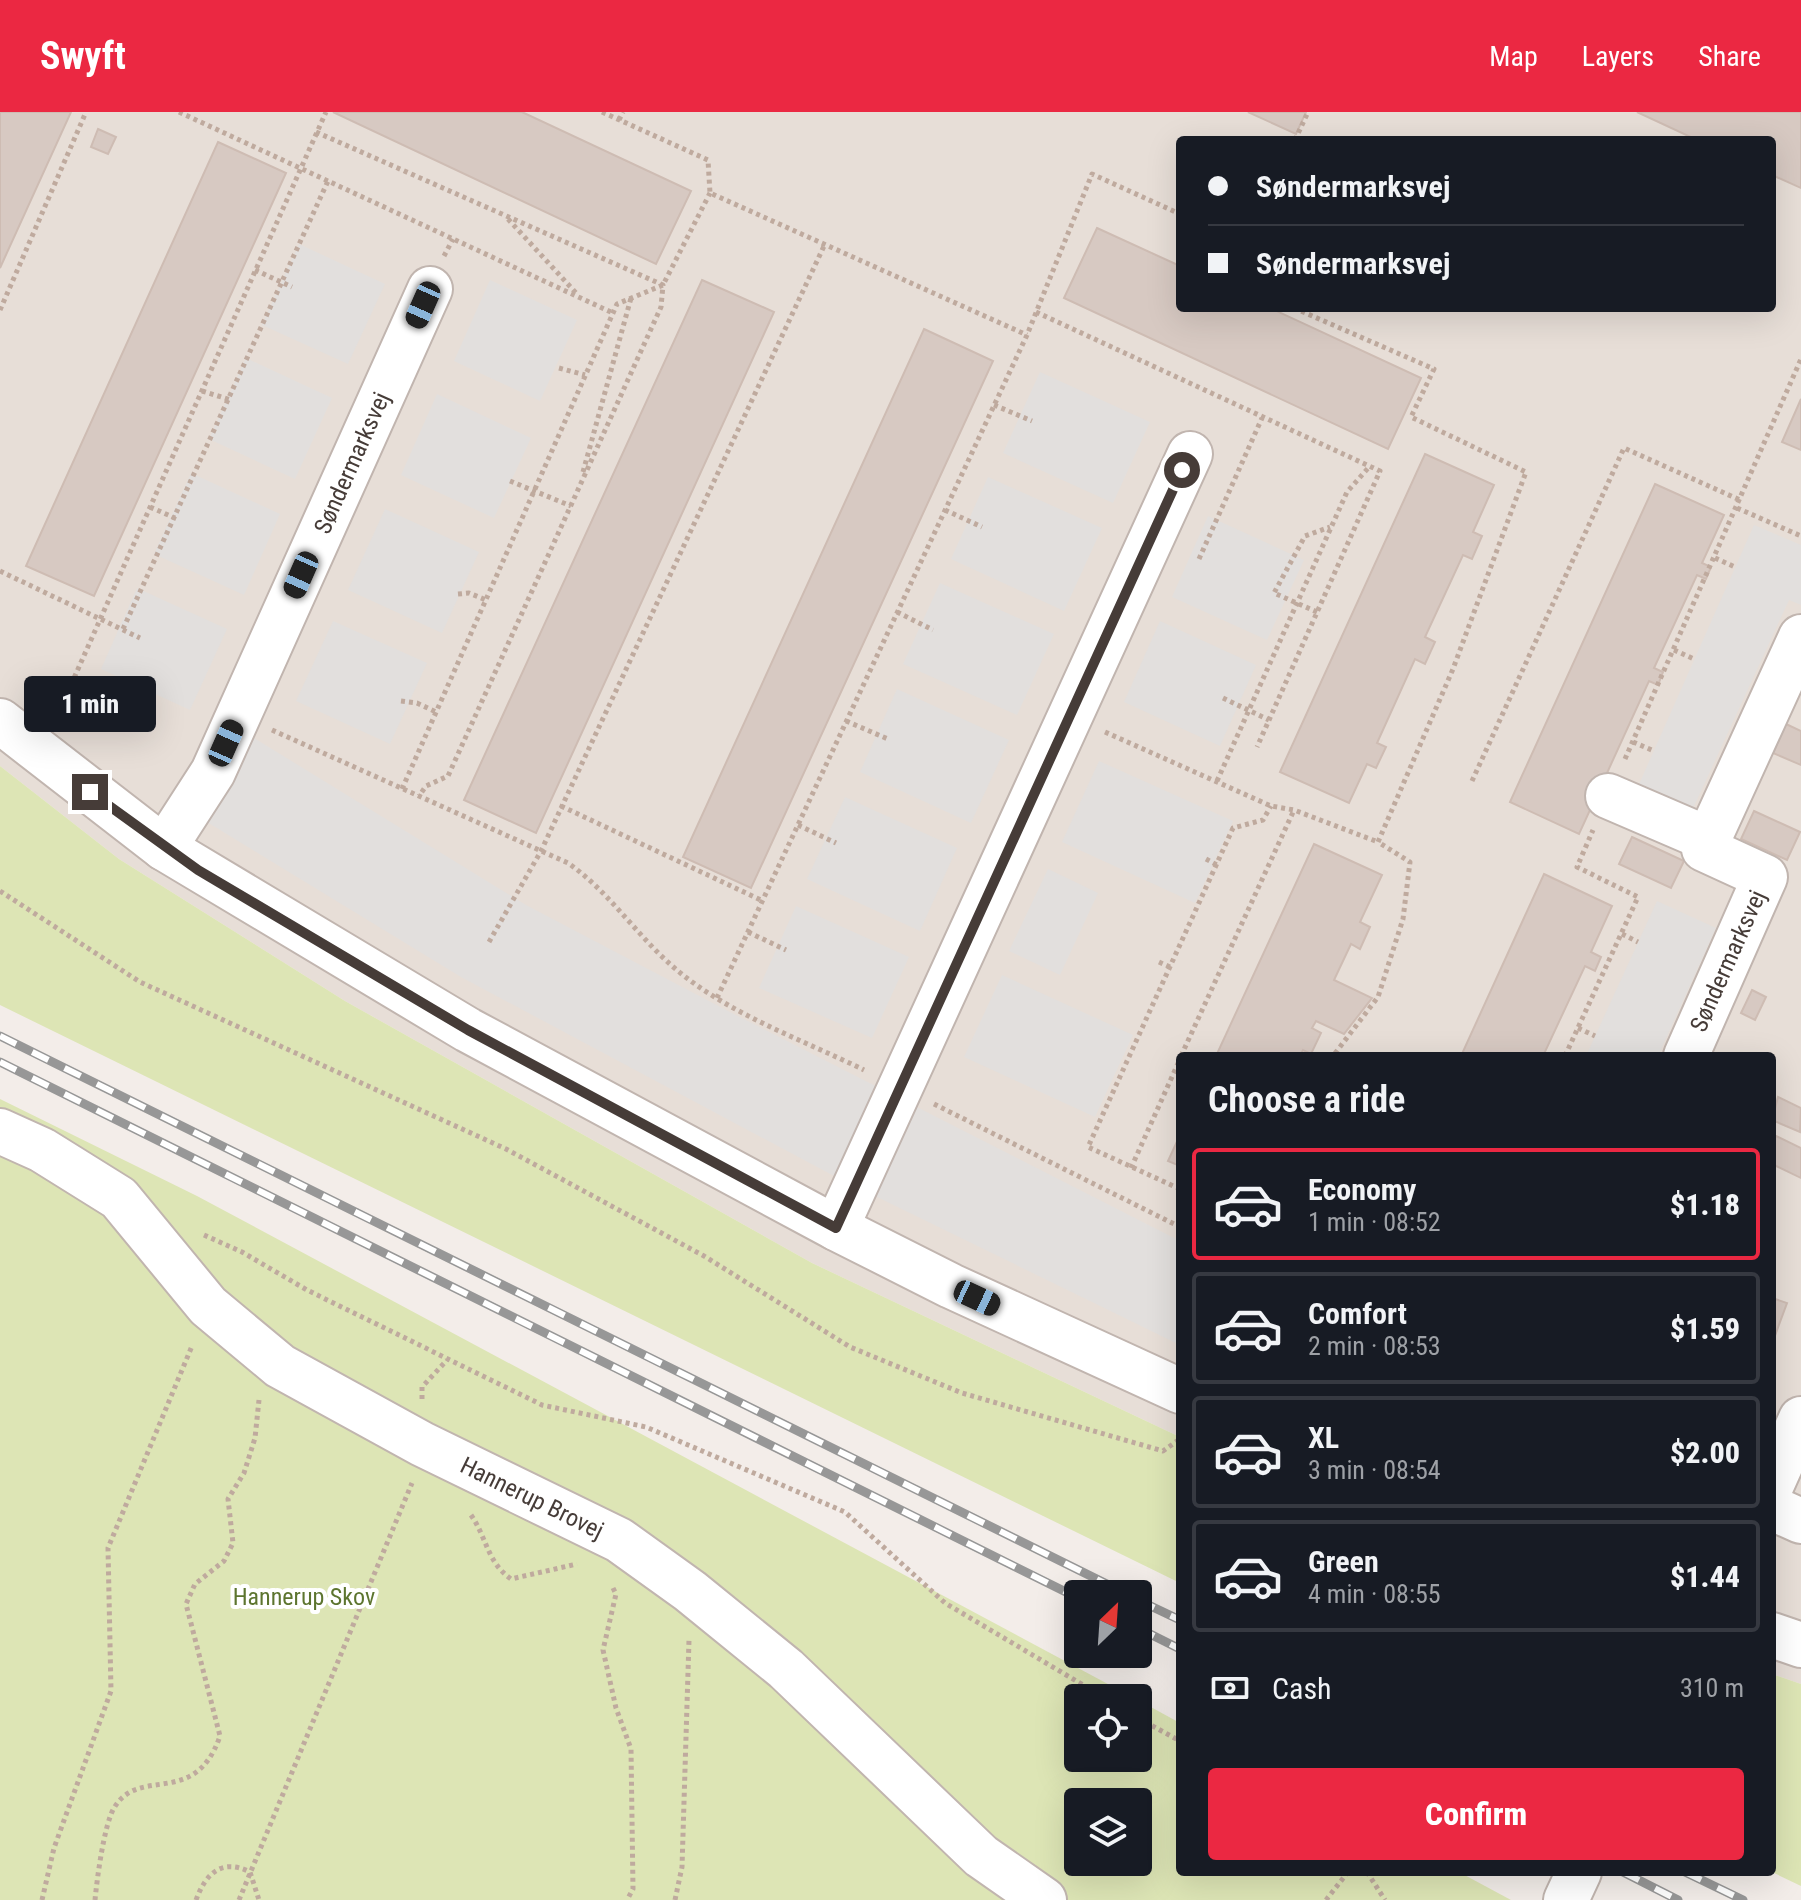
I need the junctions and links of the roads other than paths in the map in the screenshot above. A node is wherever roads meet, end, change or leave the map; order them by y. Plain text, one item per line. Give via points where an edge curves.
1 (430, 289) dead end
2 (1190, 454) dead end
3 (1801, 637) edge
4 (0, 721) edge
5 (1608, 796) dead end
6 (1708, 839) junction
7 (164, 848) junction
8 (1688, 1052) edge
9 (0, 1131) edge
10 (836, 1228) junction
11 (1176, 1389) edge
12 (1801, 1419) edge
13 (1776, 1475) edge
14 (1776, 1510) edge
15 (1801, 1521) edge
16 (1776, 1636) edge
17 (1801, 1645) edge
18 (1577, 1876) edge
19 (1044, 1900) edge
20 (1566, 1900) edge

1 - 7 street, Søndermarksvej via 213,772
2 - 10 street
3 - 6 street
4 - 7 street
5 - 6 street
6 - 8 street, Søndermarksvej via 1704,849 1765,877
7 - 10 street via 468,1030
9 - 19 street, Hannerup Brovej via 42,1150 119,1198 208,1306 274,1361 422,1444 619,1540 690,1591 786,1669 981,1856
10 - 11 street
12 - 13 street
14 - 15 street
16 - 17 street
18 - 20 street

